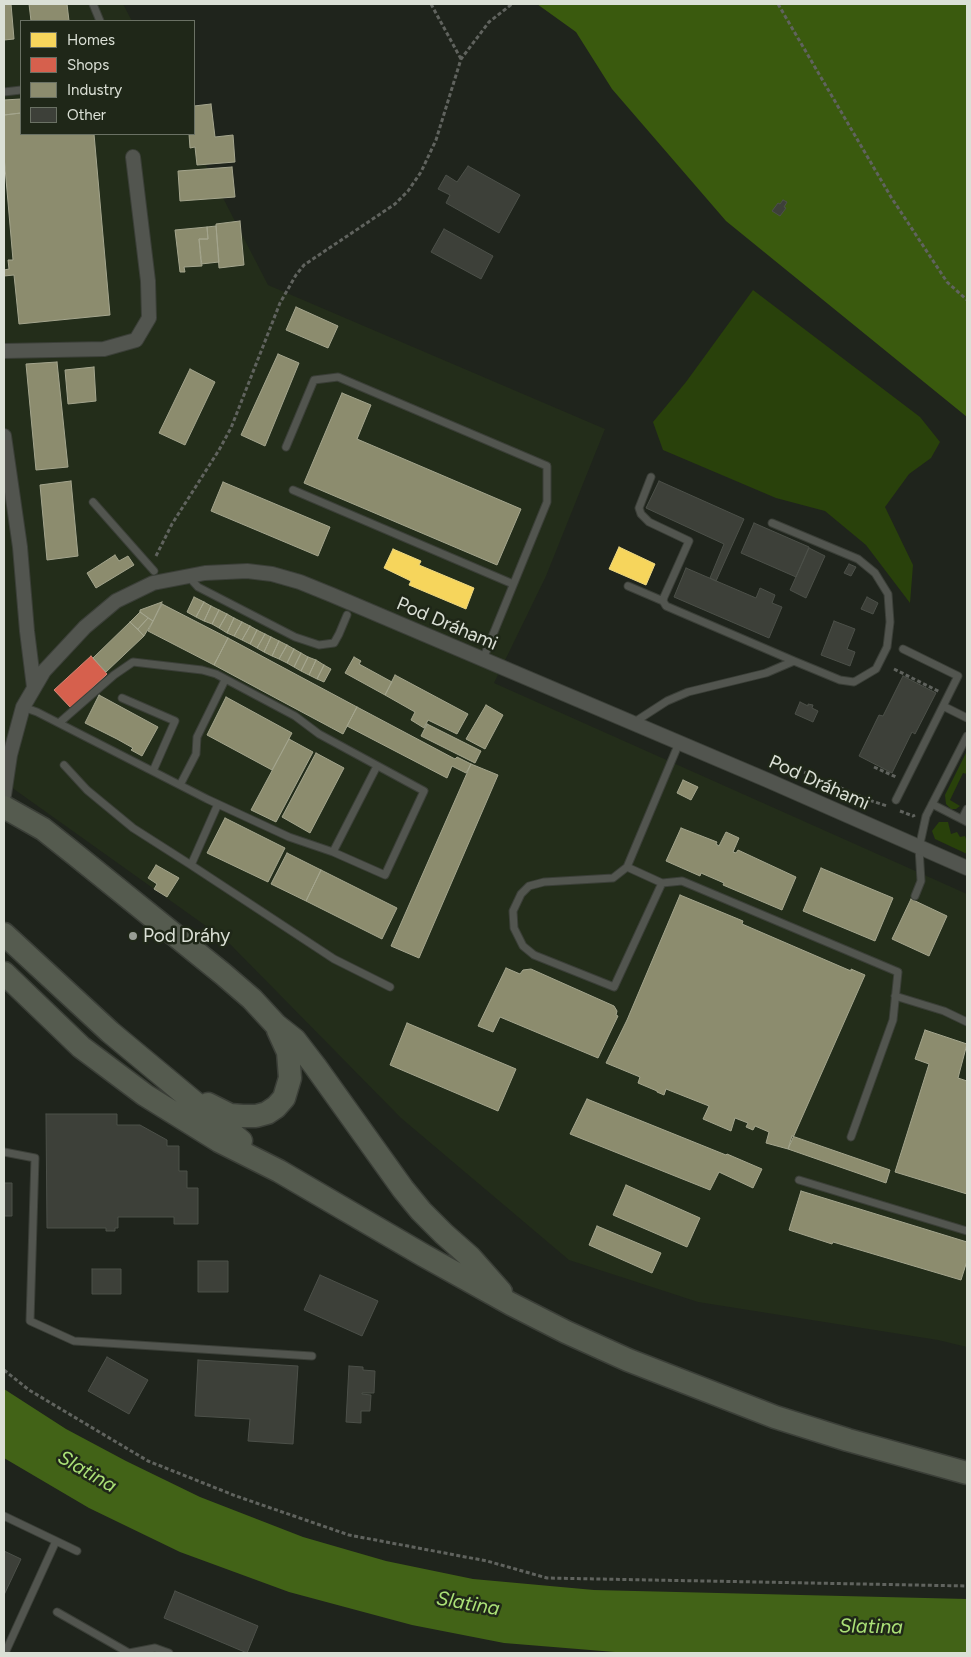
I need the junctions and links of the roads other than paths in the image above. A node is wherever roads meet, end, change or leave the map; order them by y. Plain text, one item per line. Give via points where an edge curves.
1 (93, 4) edge
2 (100, 20) edge
3 (20, 90) edge
4 (4, 92) edge
5 (133, 157) dead end
6 (4, 352) edge
7 (4, 436) edge
8 (286, 447) dead end
9 (652, 477) dead end
10 (293, 490) dead end
11 (94, 502) dead end
12 (772, 523) dead end
13 (154, 571) road end
14 (188, 576) junction
15 (513, 584) junction
16 (628, 586) dead end
17 (663, 601) junction
18 (347, 615) dead end
19 (903, 649) dead end
20 (483, 659) junction
21 (794, 662) junction
22 (225, 680) junction
23 (34, 687) junction
24 (122, 698) dead end
25 (943, 706) junction
26 (23, 707) junction
27 (967, 718) edge
28 (59, 723) junction
29 (632, 723) junction
30 (967, 736) edge
31 (679, 743) junction
32 (7, 754) edge
33 (64, 765) dead end
34 (377, 766) junction
35 (153, 771) junction
36 (180, 785) junction
37 (4, 795) edge
38 (896, 800) dead end
39 (218, 804) junction
40 (932, 804) junction
41 (4, 808) edge
42 (967, 809) edge
43 (965, 820) edge
44 (919, 848) junction
45 (333, 852) junction
46 (191, 865) junction
47 (627, 867) junction
48 (967, 868) edge
49 (662, 883) junction
50 (915, 896) dead end
51 (4, 934) edge
52 (4, 973) edge
53 (12, 986) edge
54 (390, 988) dead end
55 (895, 996) junction
56 (967, 1022) edge
57 (276, 1025) junction
58 (172, 1084) junction
59 (851, 1137) dead end
60 (4, 1152) edge
61 (279, 1171) junction
62 (799, 1180) dead end
63 (967, 1231) edge
64 (511, 1304) junction
65 (312, 1356) dead end
66 (967, 1473) edge
67 (4, 1516) edge
68 (56, 1541) junction
69 (77, 1550) dead end
70 (57, 1612) dead end
71 (5, 1653) edge
72 (129, 1653) edge
73 (170, 1653) edge

1 - 2 lane
3 - 4 lane
5 - 6 street via 148,281 149,318 136,340 104,349
7 - 23 street via 20,547
8 - 15 lane via 314,380 338,377 547,466 546,502
9 - 17 lane via 639,508 641,514 649,522 689,541
10 - 15 lane
11 - 13 lane
12 - 21 lane via 858,559 875,573 888,594 890,622 887,647 871,673 854,682 840,680
14 - 18 lane via 198,587 294,638 319,645 334,643
14 - 20 street, Pod Dráhami via 247,571 272,574 300,582
14 - 23 street, Pod Dráhami via 153,583 116,601 70,641
15 - 20 lane
16 - 17 lane
17 - 21 lane via 666,606
19 - 25 lane via 958,676
20 - 29 street, Pod Dráhami
21 - 29 lane via 766,673 688,692 666,701
22 - 28 lane via 202,670 133,662
22 - 34 lane via 295,716 319,734
22 - 36 lane via 197,737 196,754
23 - 26 street, Pod Dráhami
24 - 35 lane via 175,721
25 - 27 lane
25 - 38 lane
26 - 28 lane
26 - 32 street, Pod Dráhami
28 - 35 lane
29 - 31 street, Pod Dráhami
30 - 40 lane
31 - 44 street, Pod Dráhami
31 - 47 lane
32 - 37 street, Pod Dráhami
33 - 46 lane via 87,790 133,828
34 - 45 lane
34 - 45 lane via 424,791 385,876
35 - 36 lane
36 - 39 lane
39 - 45 lane via 288,837
39 - 46 lane
40 - 43 lane
40 - 44 lane
41 - 57 main road via 43,830 77,856 223,974
42 - 43 lane
44 - 48 street, Pod Dráhami
44 - 50 lane via 922,881
46 - 54 lane via 334,959
47 - 49 lane
47 - 49 lane via 613,878 544,882 529,886 520,894 513,912 514,928 523,946 534,955 614,987
49 - 55 lane via 682,881 898,972
51 - 58 main road via 110,1032
52 - 53 main road
53 - 61 main road via 81,1047 145,1095 219,1141
55 - 56 lane via 944,1011
55 - 59 lane via 893,1020
57 - 58 main road via 288,1052 290,1078 284,1098 267,1113 230,1115
57 - 64 main road via 295,1040 421,1211 470,1257
58 - 61 main road
60 - 65 lane via 35,1158 30,1320 74,1341
61 - 64 main road
62 - 63 lane
64 - 66 main road via 628,1360 775,1417
67 - 68 lane
68 - 69 lane
68 - 71 lane
70 - 72 lane
72 - 73 lane via 155,1648

